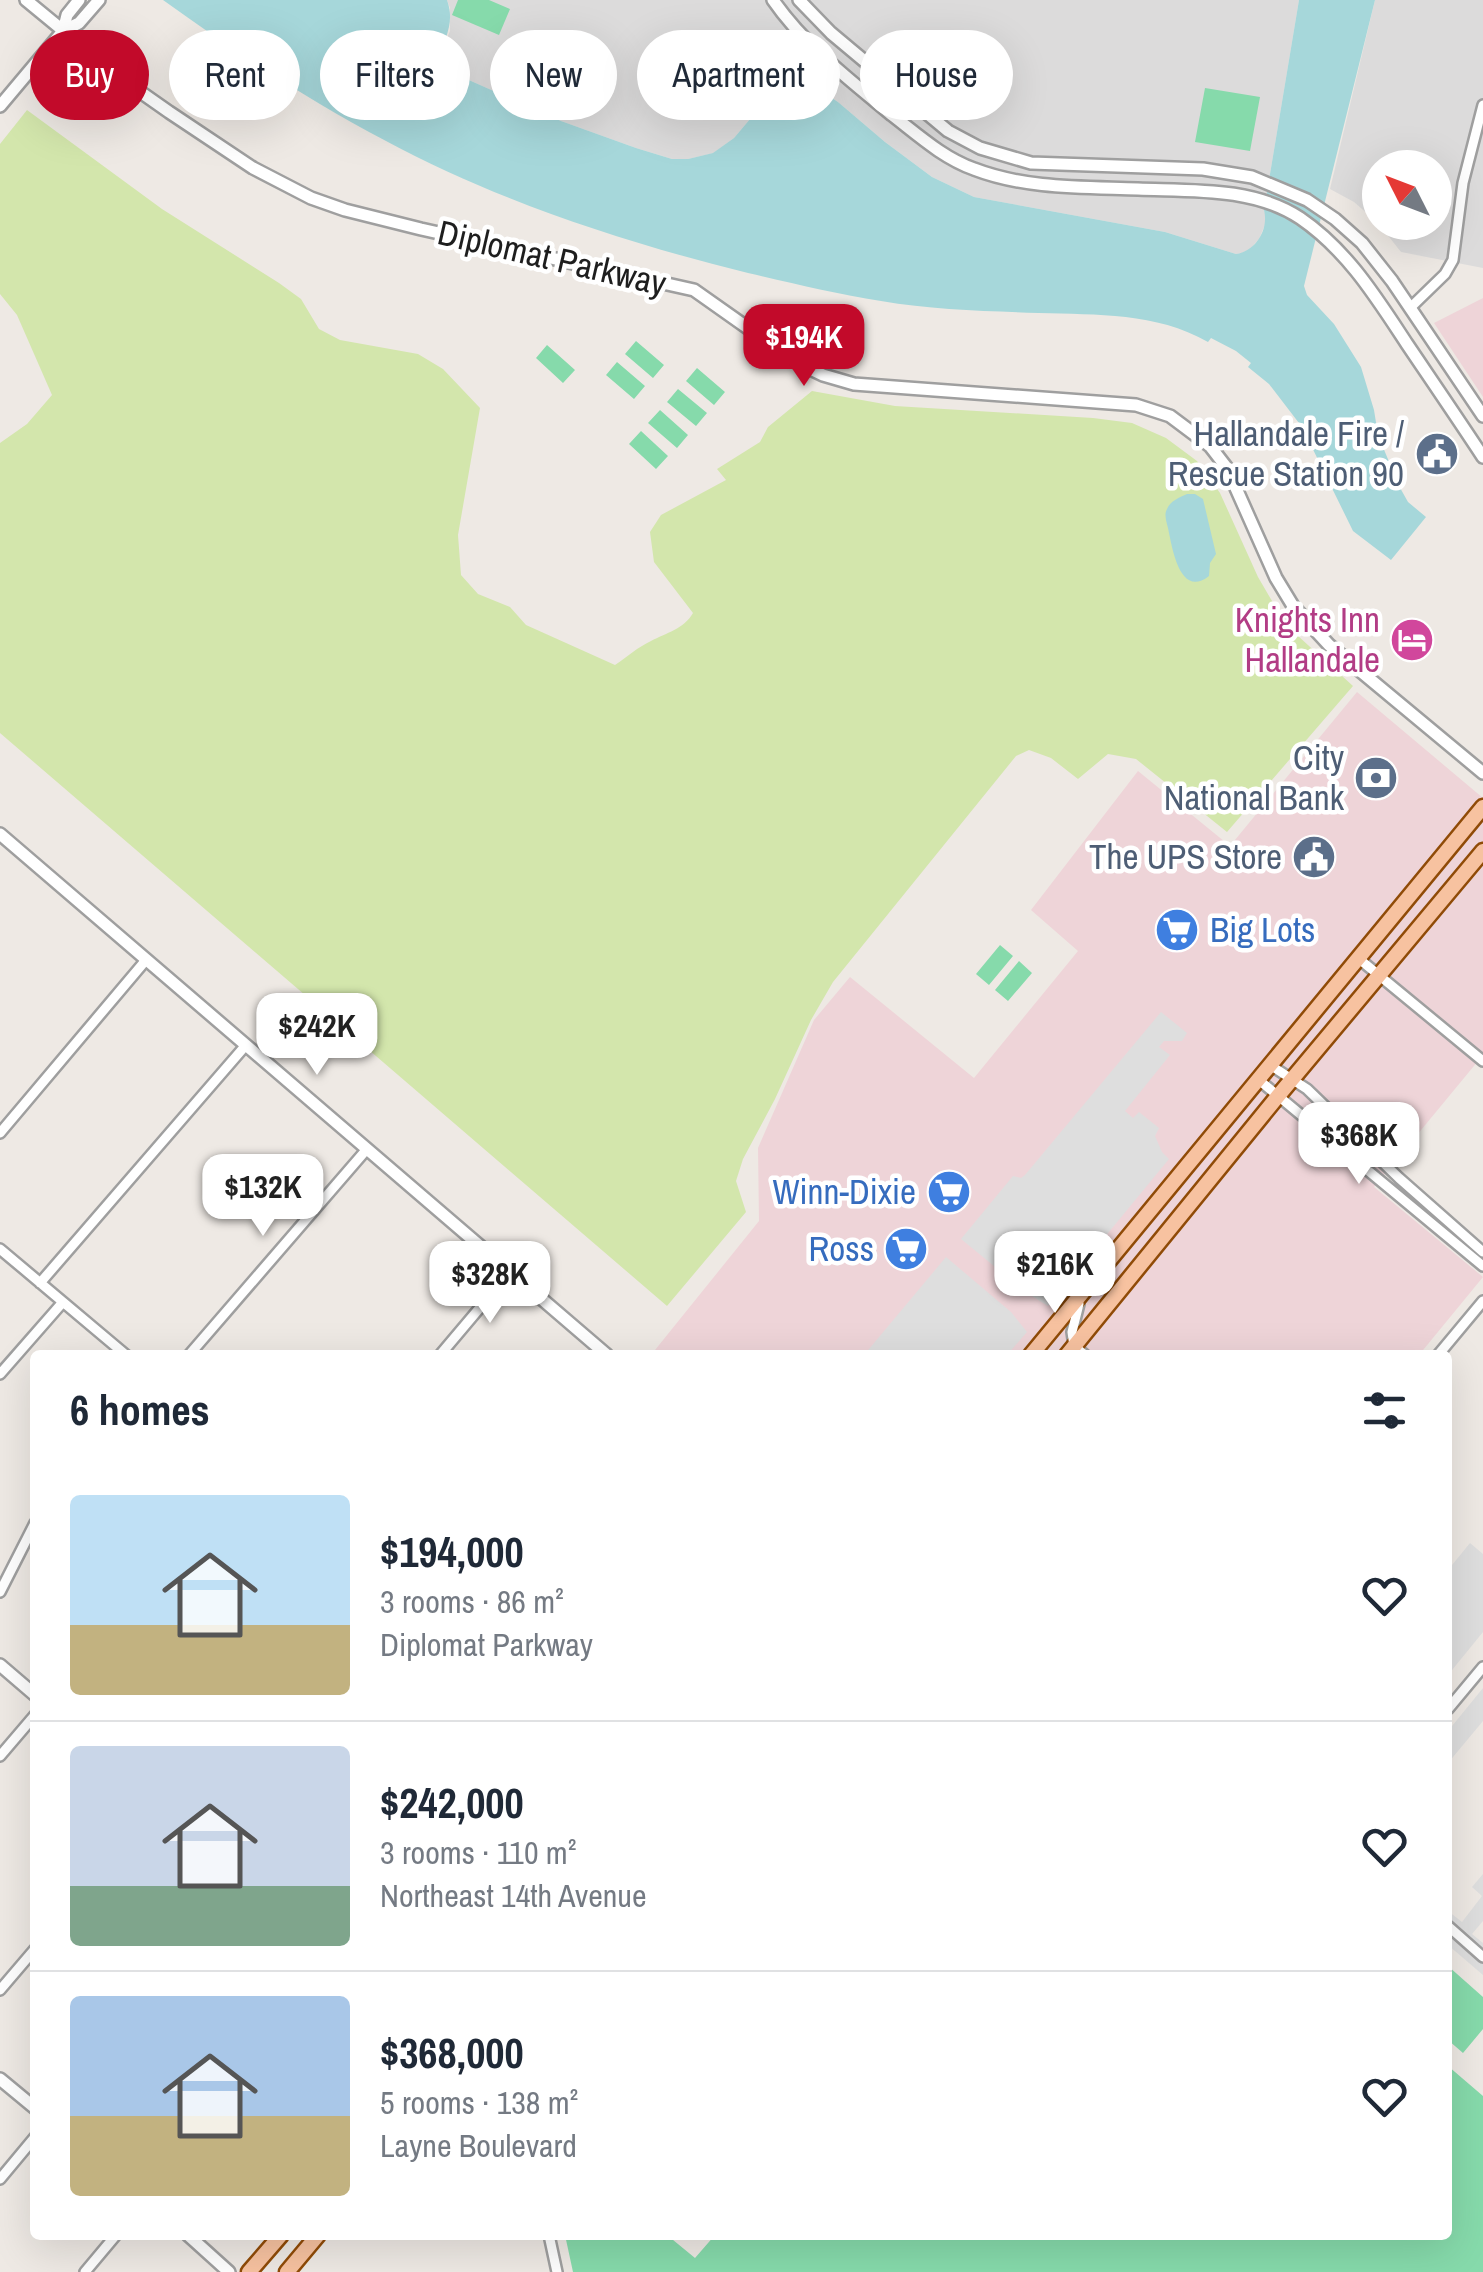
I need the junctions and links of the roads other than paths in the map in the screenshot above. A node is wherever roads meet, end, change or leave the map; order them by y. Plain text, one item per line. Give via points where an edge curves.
1 (26, 0) edge
2 (79, 0) edge
3 (99, 0) edge
4 (772, 0) edge
5 (800, 0) edge
6 (819, 21) junction
7 (62, 30) edge
8 (63, 30) edge
9 (65, 30) edge
10 (797, 30) edge
11 (810, 30) edge
12 (860, 58) edge
13 (860, 67) edge
14 (30, 70) edge
15 (840, 71) edge
16 (849, 79) junction
17 (149, 98) edge
18 (0, 106) edge
19 (1483, 106) edge
20 (935, 120) edge
21 (1410, 308) junction
22 (1483, 416) edge
23 (1483, 457) edge
24 (1483, 774) edge
25 (1483, 807) edge
26 (0, 834) edge
27 (1483, 851) edge
28 (1358, 958) junction
29 (146, 960) junction
30 (1379, 976) junction
31 (246, 1044) junction
32 (1483, 1061) edge
33 (1270, 1066) junction
34 (1292, 1079) junction
35 (1258, 1080) junction
36 (1278, 1096) junction
37 (0, 1133) edge
38 (367, 1148) junction
39 (0, 1249) edge
40 (1483, 1252) edge
41 (1483, 1266) edge
42 (510, 1272) junction
43 (40, 1283) junction
44 (1084, 1291) junction
45 (1483, 1300) edge
46 (64, 1302) junction
47 (1052, 1330) junction
48 (120, 1350) edge
49 (194, 1350) edge
50 (444, 1350) edge
51 (600, 1350) edge
52 (1035, 1350) edge
53 (1050, 1350) edge
54 (1075, 1350) edge
55 (1077, 1350) edge
56 (1442, 1350) edge
57 (0, 1374) edge
58 (30, 1533) edge
59 (24, 1545) junction
60 (30, 1547) edge
61 (0, 1592) edge
62 (0, 1666) edge
63 (1483, 1666) edge
64 (30, 1691) edge
65 (1452, 1704) edge
66 (30, 1722) edge
67 (0, 1756) edge
68 (1452, 1930) edge
69 (30, 1956) edge
70 (1483, 1957) edge
71 (0, 1990) edge
72 (0, 2079) edge
73 (30, 2104) edge
74 (30, 2144) edge
75 (0, 2179) edge
76 (112, 2240) edge
77 (194, 2240) edge
78 (277, 2240) edge
79 (314, 2240) edge
80 (550, 2240) edge
81 (85, 2272) edge
82 (230, 2272) edge
83 (250, 2272) edge
84 (287, 2272) edge
85 (557, 2272) edge

1 - 7 street, Diplomat Parkway
2 - 8 street
3 - 9 street
4 - 10 street
5 - 6 street
6 - 11 street
6 - 12 street
13 - 16 street
14 - 18 street
15 - 16 street
16 - 23 street via 936,149 972,168 1040,186 1248,197 1297,216 1332,242 1374,294
17 - 24 street, Diplomat Parkway via 311,198 694,290 823,376 854,384 1136,404 1170,416 1227,468 1293,606 1328,646
19 - 21 street via 1453,260
20 - 21 street via 980,148 1031,163 1252,177 1336,218
21 - 22 street
25 - 28 main road
26 - 29 street
27 - 30 main road
28 - 30 street
28 - 33 main road
29 - 31 street
29 - 37 street
30 - 32 street
30 - 34 main road
31 - 38 street
31 - 43 street
33 - 34 street
33 - 35 main road
34 - 36 main road
34 - 40 street
35 - 36 street
35 - 44 main road
36 - 41 street
36 - 55 main road
38 - 42 street
38 - 49 street
39 - 43 street
42 - 50 street
42 - 51 street
43 - 46 street
44 - 47 main road
44 - 54 street via 1072,1332
45 - 56 street
46 - 48 street
46 - 57 street
47 - 52 main road
47 - 53 main road
58 - 59 street
59 - 60 street
59 - 61 street
62 - 64 street
63 - 65 street
66 - 67 street
68 - 70 street
69 - 71 street
72 - 73 street
74 - 75 street
76 - 81 street
77 - 82 street
78 - 83 main road
79 - 84 main road
80 - 85 street

